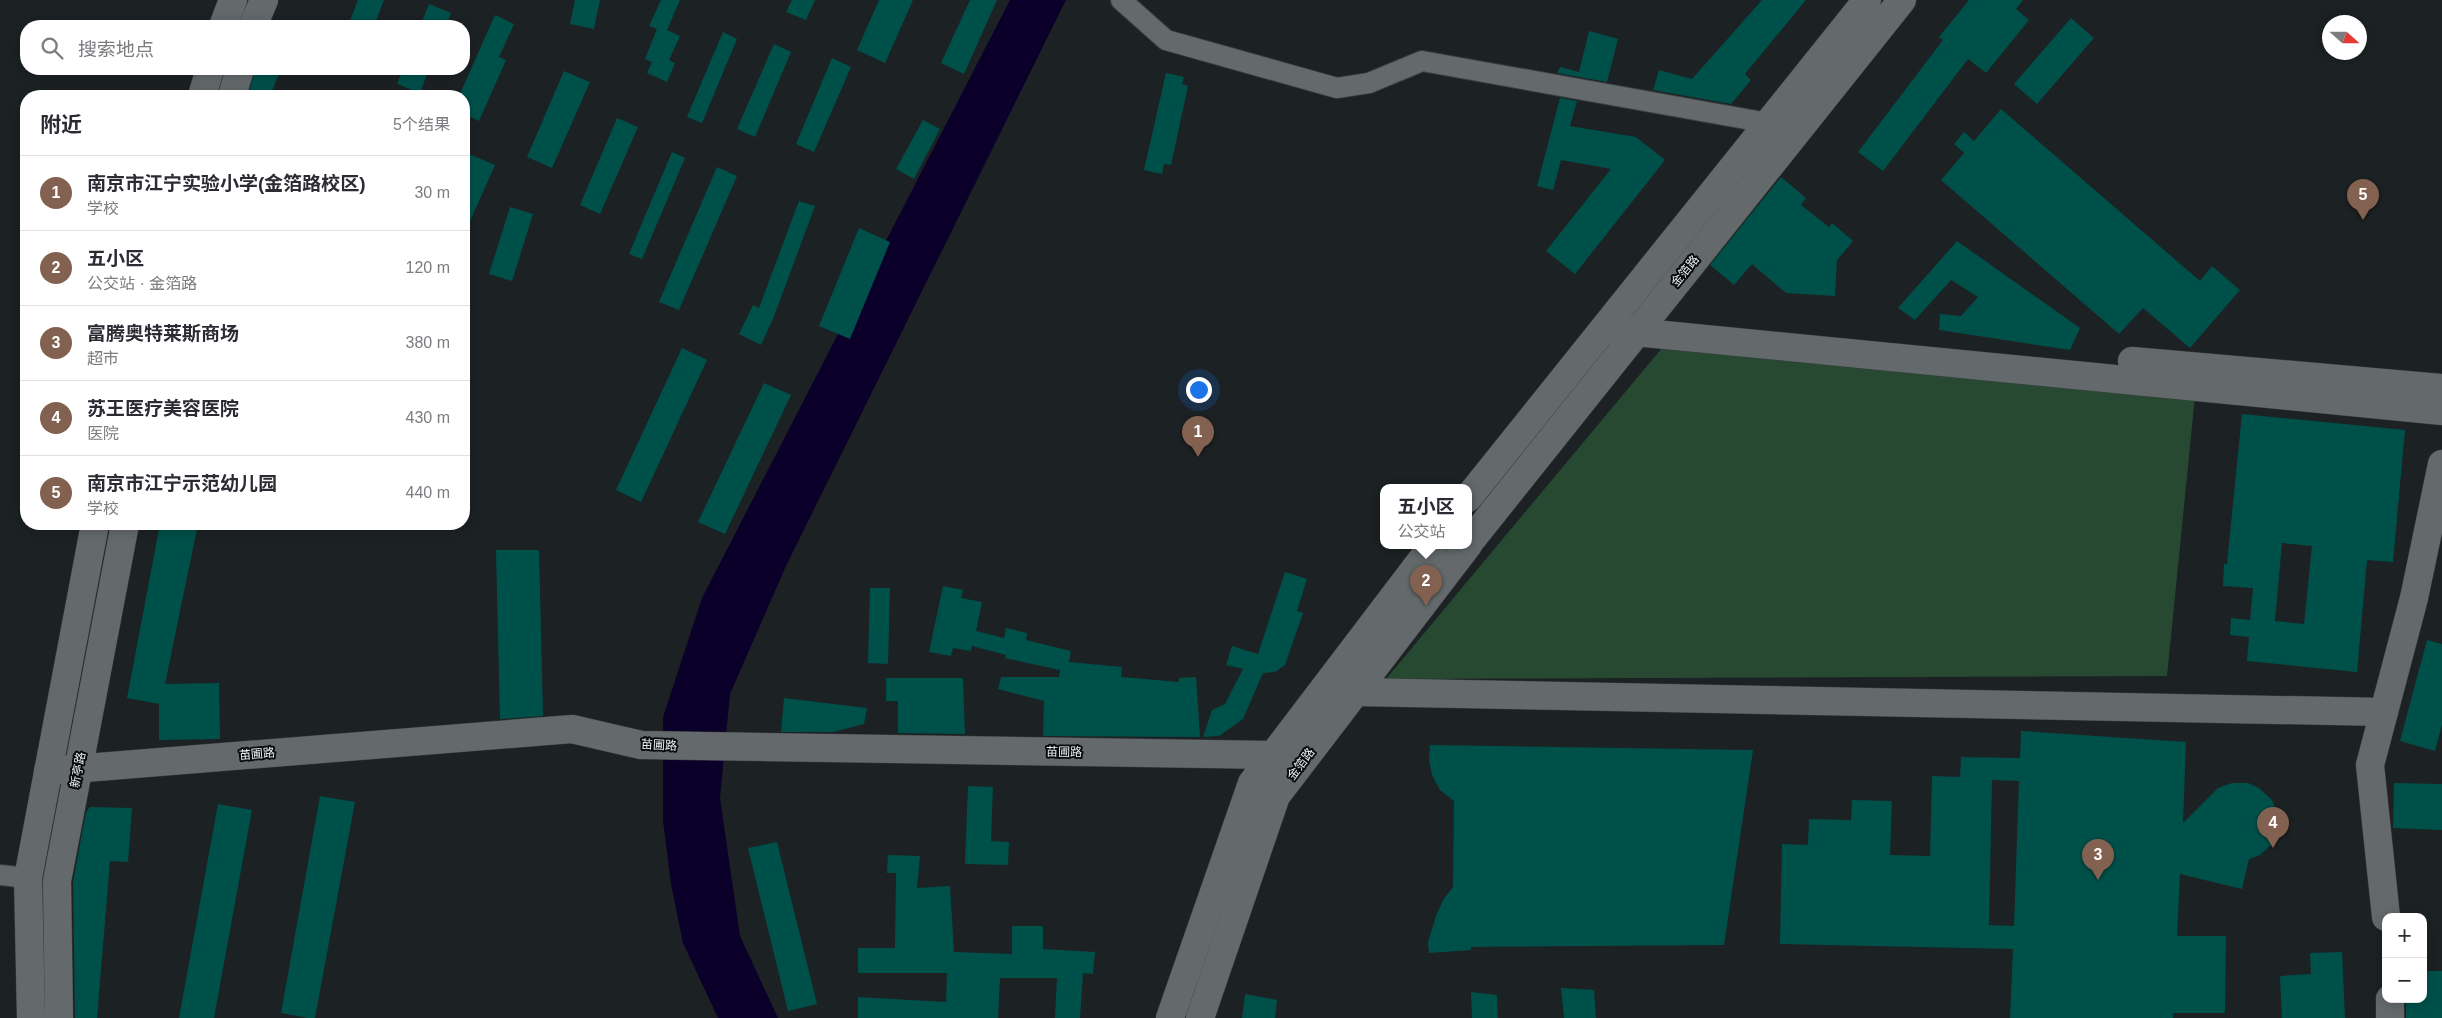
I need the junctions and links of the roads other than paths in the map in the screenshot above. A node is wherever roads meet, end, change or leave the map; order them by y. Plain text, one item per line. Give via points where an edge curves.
1 (233, 0) edge
2 (264, 0) edge
3 (1120, 0) edge
4 (1867, 0) edge
5 (1902, 0) edge
6 (225, 20) edge
7 (256, 20) edge
8 (208, 75) edge
9 (238, 75) edge
10 (204, 90) edge
11 (234, 90) edge
12 (1768, 123) junction
13 (1608, 323) junction
14 (1641, 326) junction
15 (2442, 388) edge
16 (2442, 411) edge
17 (2442, 464) edge
18 (1472, 493) edge
19 (94, 530) edge
20 (124, 530) edge
21 (1472, 539) edge
22 (1430, 549) edge
23 (1464, 549) edge
24 (1356, 692) junction
25 (2384, 712) junction
26 (1273, 755) junction
27 (78, 769) junction
28 (48, 771) junction
29 (0, 875) edge
30 (28, 878) junction
31 (2386, 913) edge
32 (2390, 1003) edge
33 (31, 1018) edge
34 (59, 1018) edge
35 (1170, 1018) edge
36 (1200, 1018) edge
37 (2390, 1018) edge

1 - 6 street
2 - 7 street
3 - 12 street via 1166,40 1337,88 1369,83 1422,61
4 - 12 street
5 - 14 street, 金箔路
8 - 10 street
9 - 11 street
12 - 13 street
13 - 14 street
13 - 18 street
14 - 15 street
14 - 16 street
14 - 21 street, 金箔路
17 - 25 street via 2414,598
19 - 28 street
20 - 27 street, 新亭路
22 - 26 street
23 - 24 street, 金箔路
24 - 25 street
24 - 36 street, 金箔路 via 1276,796
25 - 31 street via 2370,765
26 - 27 street, 苗圃路 via 641,745 572,729
26 - 35 street via 1252,783
27 - 28 street, 苗圃路
27 - 34 street, 新亭路 via 57,881
28 - 30 street
29 - 30 street
30 - 33 street
32 - 37 street

